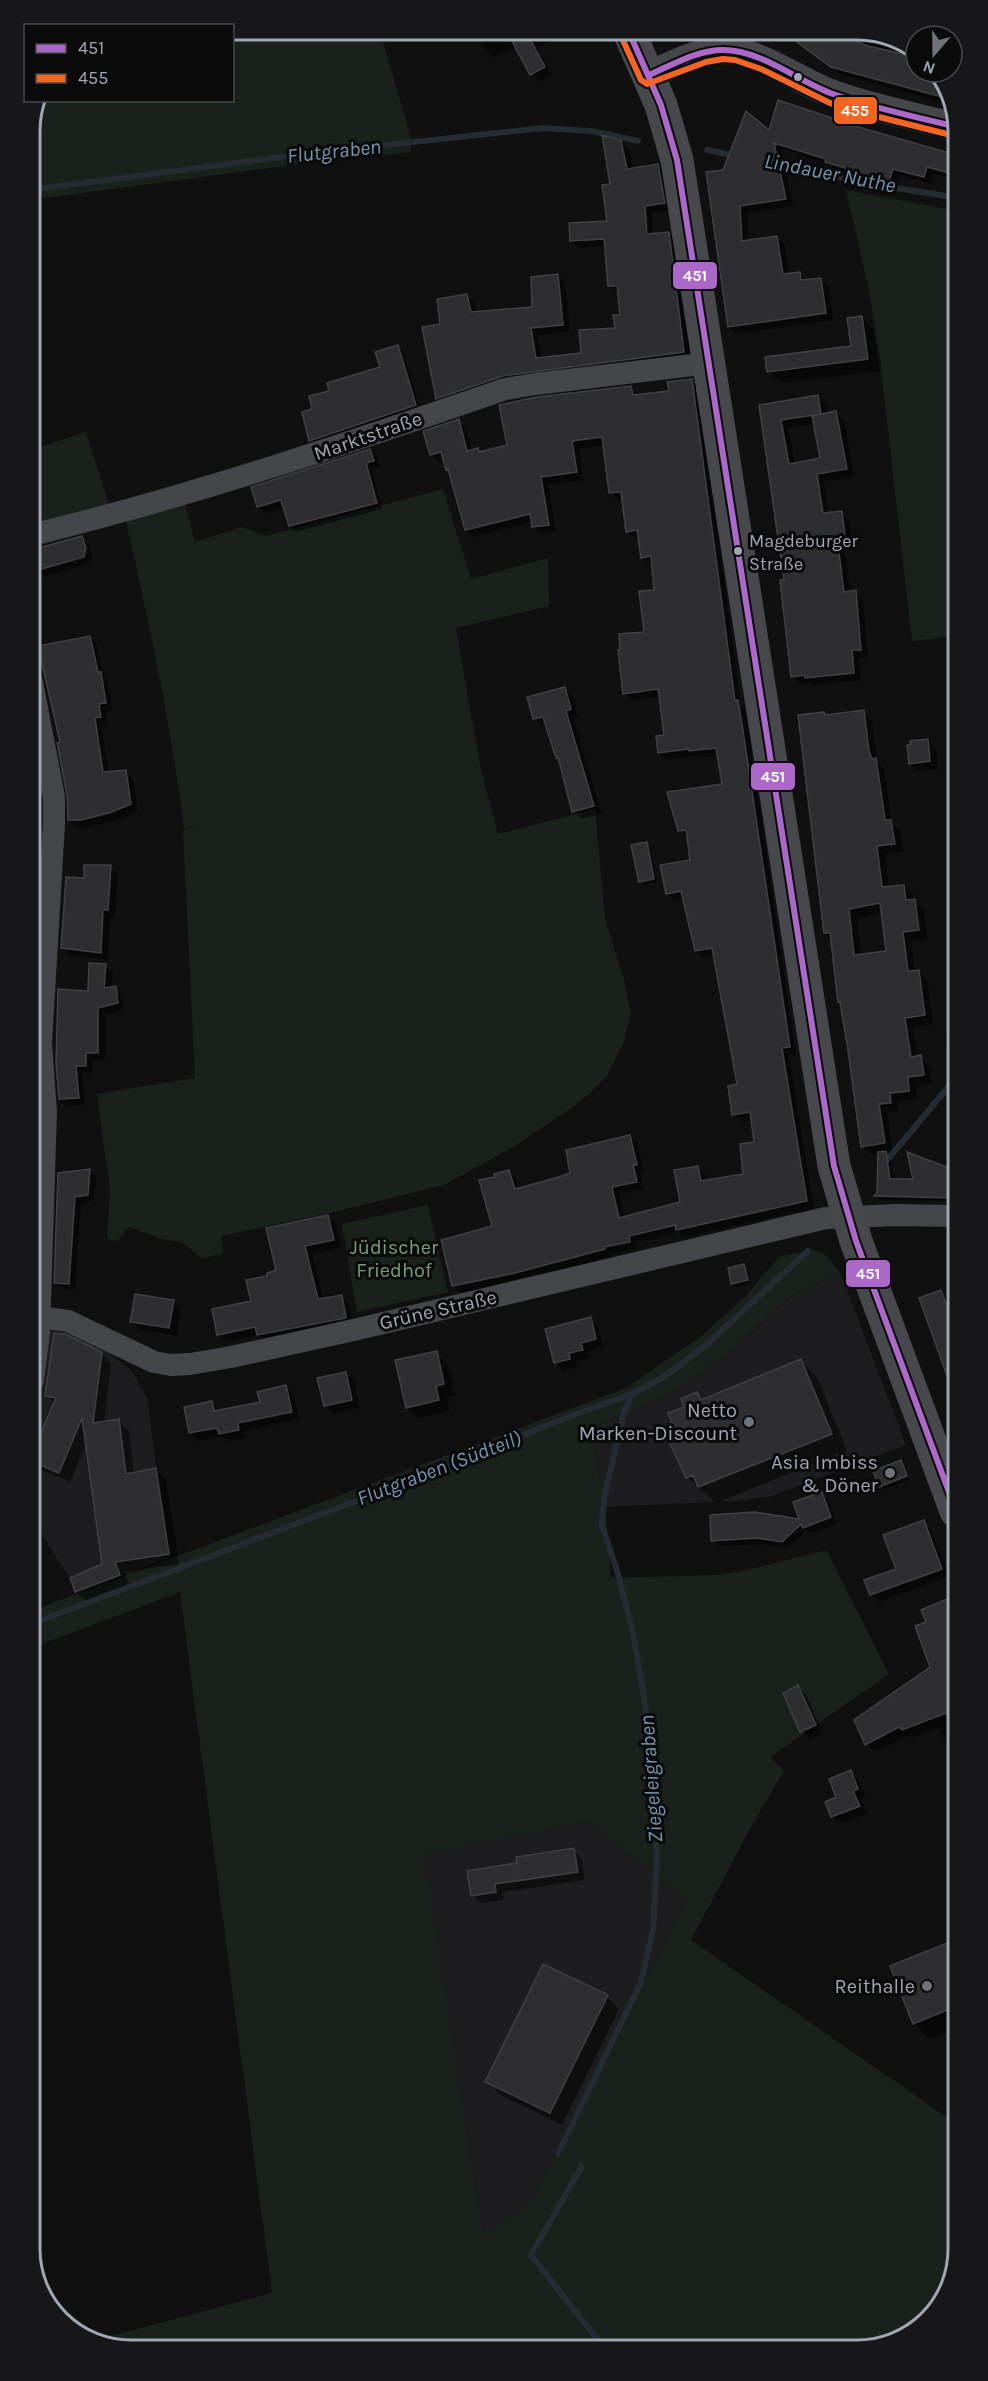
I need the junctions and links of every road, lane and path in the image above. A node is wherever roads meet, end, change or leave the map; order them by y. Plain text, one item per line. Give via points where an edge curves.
1 (633, 41) edge
2 (649, 75) junction
3 (947, 124) edge
4 (710, 363) junction
5 (41, 533) edge
6 (41, 728) edge
7 (41, 1048) edge
8 (41, 1088) edge
9 (948, 1216) edge
10 (848, 1218) junction
11 (40, 1225) edge
12 (40, 1316) edge
13 (948, 1489) edge

1 - 2 main road
2 - 3 street via 696,56 724,50 757,58 831,94
2 - 4 main road via 677,160
4 - 5 street, Marktstraße via 506,389 313,455 127,512
4 - 10 main road via 826,1120
6 - 7 street via 54,797
8 - 11 street via 46,1113
9 - 10 street, Grüne Straße
10 - 12 street, Grüne Straße via 826,1218 358,1329 190,1364 154,1362 84,1327 61,1318
10 - 13 main road

